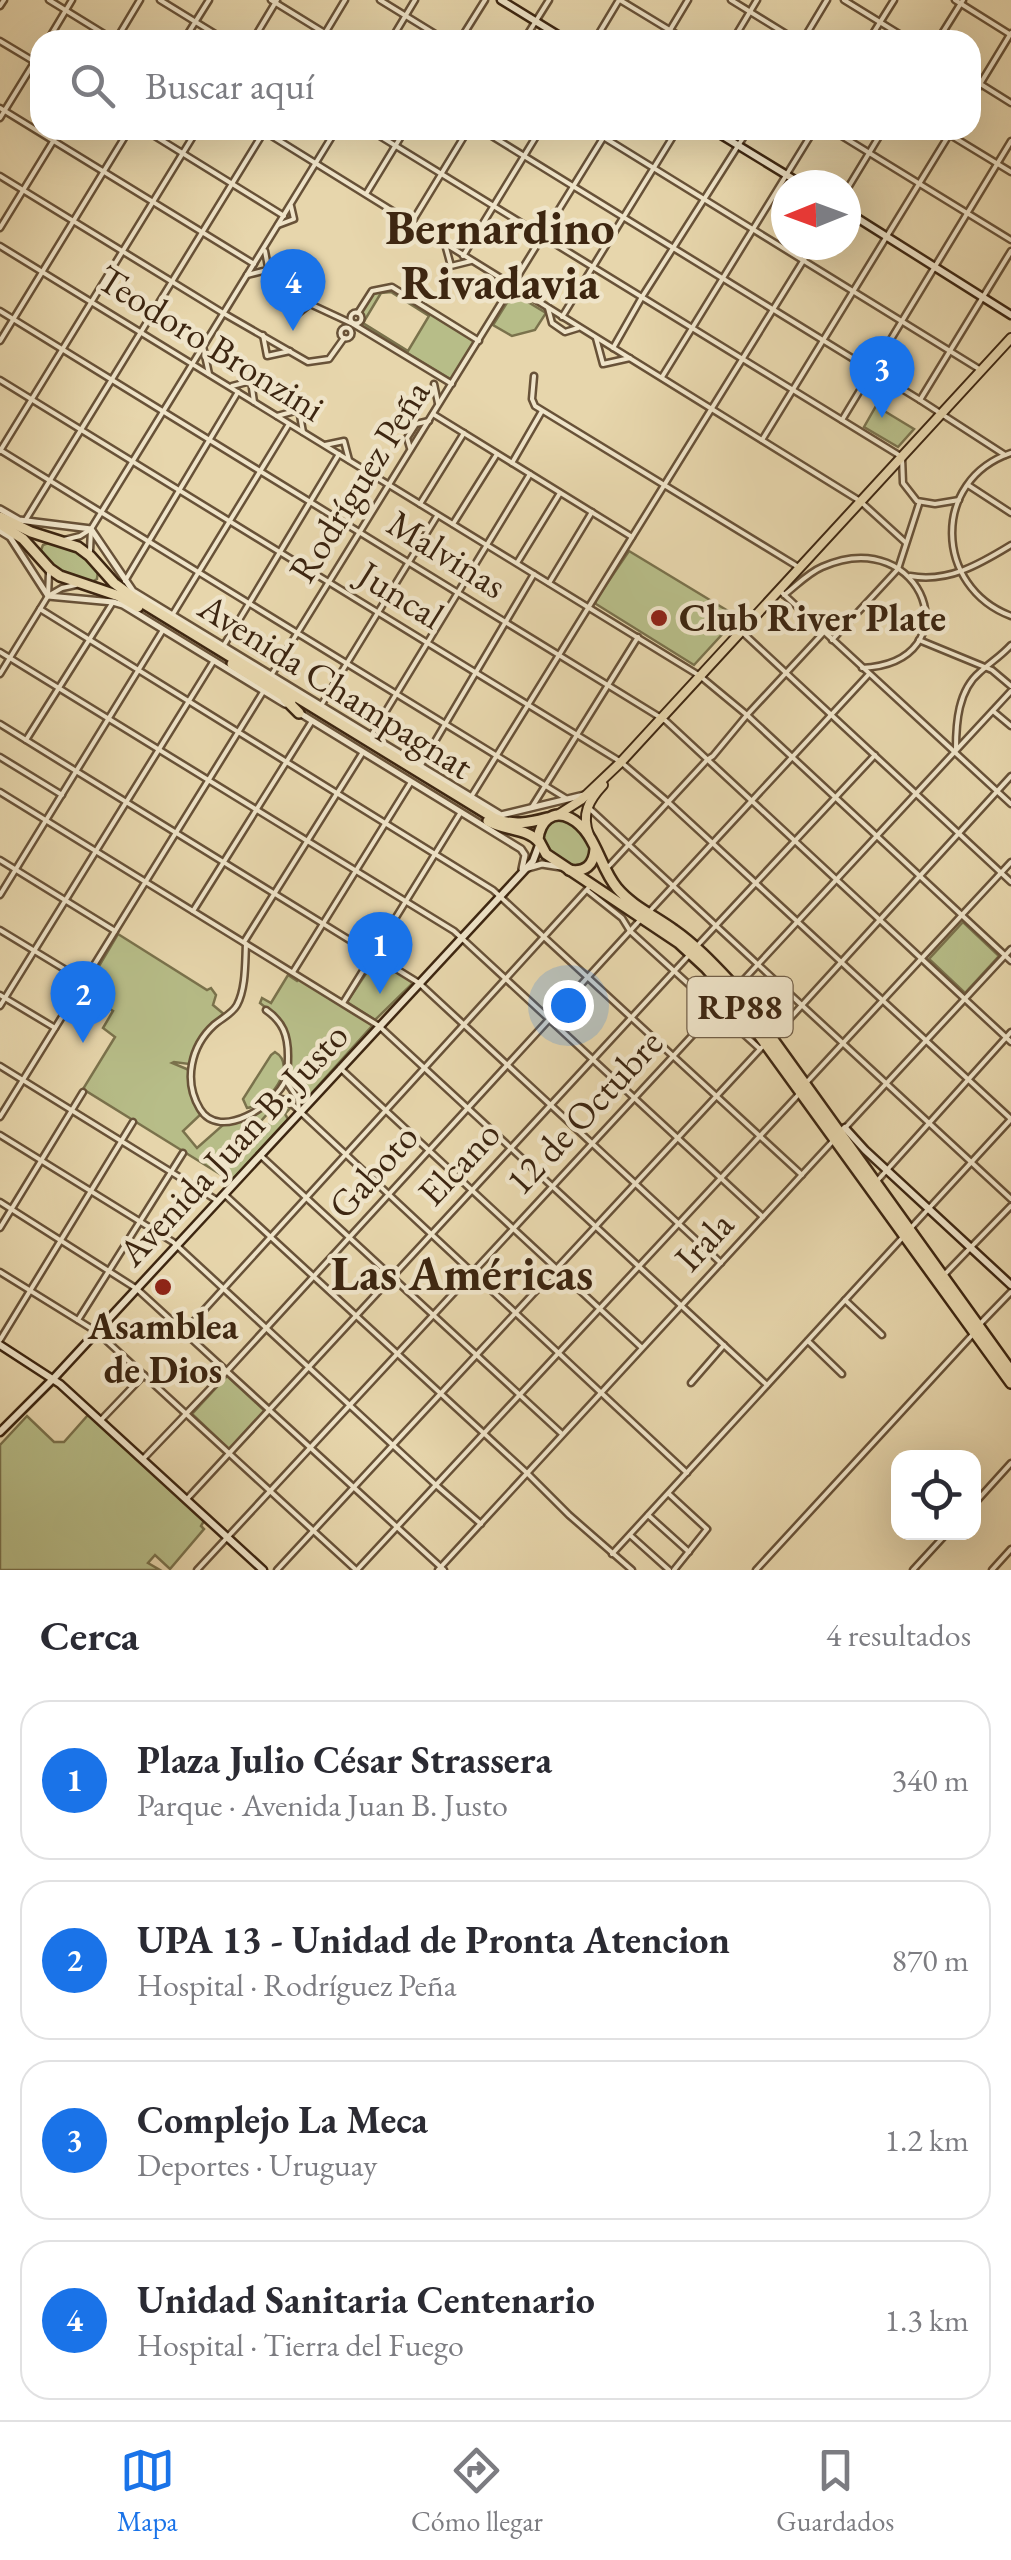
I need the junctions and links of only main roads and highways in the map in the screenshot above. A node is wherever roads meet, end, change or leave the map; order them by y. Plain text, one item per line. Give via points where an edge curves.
1 (501, 0) edge
2 (550, 30) edge
3 (729, 140) edge
4 (778, 170) edge
5 (861, 221) edge
6 (1011, 315) edge
7 (1011, 338) edge
8 (0, 524) edge
9 (55, 539) junction
10 (42, 559) junction
11 (98, 564) junction
12 (87, 586) junction
13 (234, 662) junction
14 (255, 675) junction
15 (300, 704) junction
16 (621, 762) junction
17 (501, 815) road end
18 (552, 816) junction
19 (474, 820) road end
20 (530, 822) junction
21 (501, 828) junction
22 (539, 843) junction
23 (593, 844) junction
24 (565, 868) junction
25 (645, 916) junction
26 (840, 1133) junction
27 (908, 1232) junction
28 (1011, 1288) edge
29 (977, 1328) junction
30 (0, 1342) edge
31 (54, 1378) junction
32 (1010, 1378) edge
33 (0, 1432) edge
34 (264, 1570) edge

1 - 2 main road
3 - 4 main road
5 - 6 main road
7 - 16 main road
8 - 9 highway, Avenida Champagnat / RP88
8 - 10 highway, Avenida Champagnat / RP88
9 - 10 highway via 41,543
9 - 11 highway, Avenida Champagnat / RP88
10 - 12 highway, Avenida Champagnat / RP88 via 60,576
11 - 12 highway via 99,580
11 - 13 highway, Avenida Champagnat / RP88 via 133,597
12 - 13 highway, Avenida Champagnat / RP88 via 127,600
13 - 14 highway, Avenida Champagnat / RP88
13 - 14 highway via 248,664
13 - 14 highway via 241,674
14 - 15 highway, Avenida Champagnat / RP88
15 - 20 highway, Avenida Champagnat / RP88 via 494,818
15 - 21 highway, Avenida Champagnat / RP88
16 - 18 main road via 572,807
16 - 23 main road via 588,806
17 - 20 highway
18 - 20 highway, Avenida Champagnat / RP88
18 - 22 highway via 540,827
18 - 23 highway, RP88 via 574,821
19 - 21 highway
21 - 22 highway, Avenida Champagnat / RP88 via 529,833
22 - 24 highway, RP88
22 - 31 main road, Avenida Juan B. Justo via 535,858
23 - 24 highway via 588,867
23 - 25 highway, RP88 via 617,888
24 - 25 highway, RP88
25 - 26 highway, RP88 via 693,950 733,991
26 - 27 highway, RP88
26 - 27 highway, RP88
26 - 28 main road
27 - 29 highway, RP88
27 - 29 highway, RP88
29 - 32 highway, RP88
30 - 31 main road
31 - 33 main road, Avenida Juan B. Justo
31 - 34 main road

